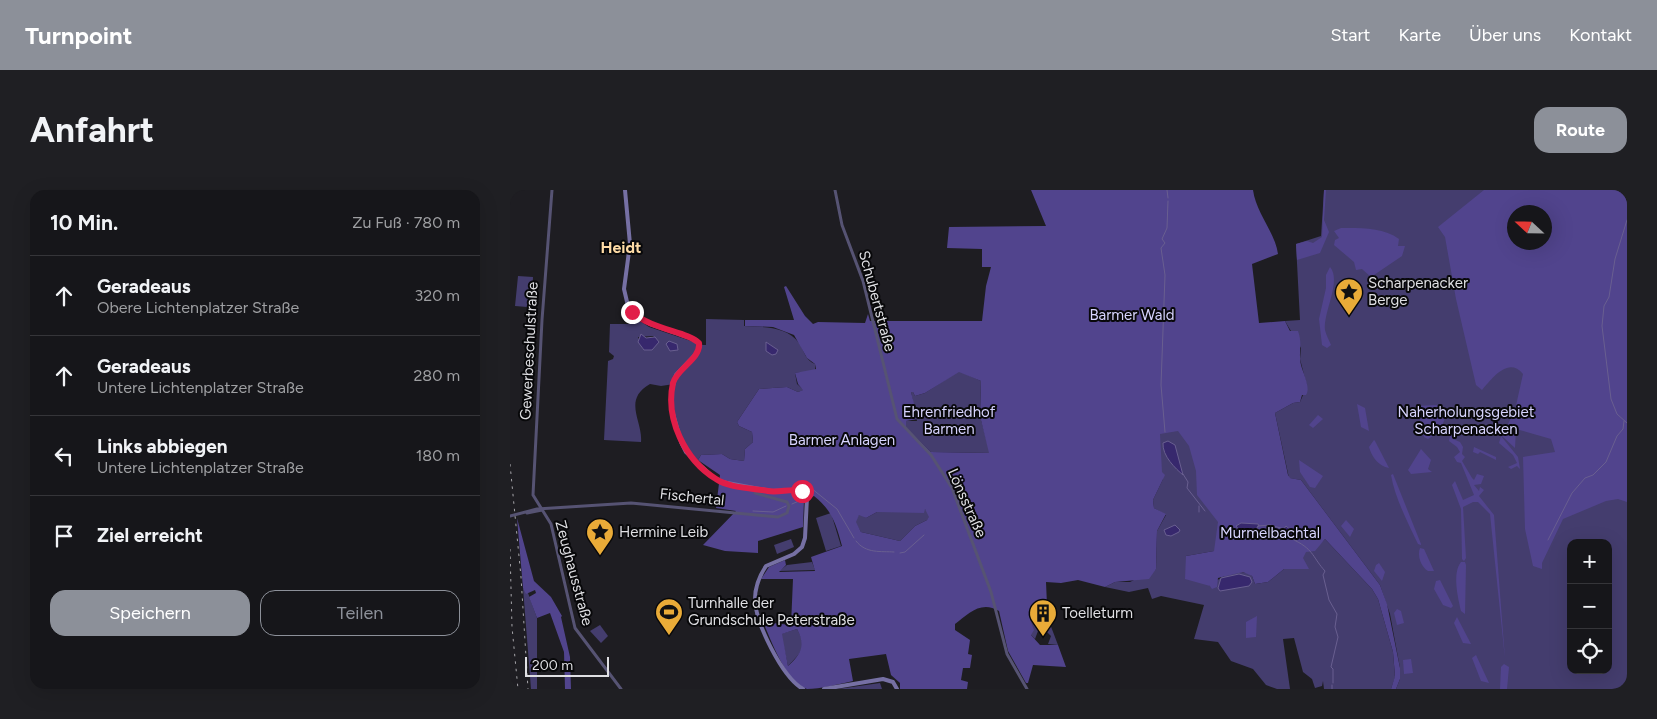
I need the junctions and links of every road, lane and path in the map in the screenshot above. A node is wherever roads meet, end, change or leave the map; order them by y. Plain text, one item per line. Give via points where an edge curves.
1 (552, 190) edge
2 (624, 190) edge
3 (835, 190) edge
4 (897, 419) joint
5 (754, 488) junction
6 (535, 500) junction
7 (543, 510) junction
8 (554, 510) junction
9 (531, 511) junction
10 (524, 513) junction
11 (510, 516) edge
12 (549, 519) junction
13 (621, 689) edge
14 (802, 689) edge
15 (824, 689) edge
16 (897, 689) edge
17 (1027, 689) edge

1 - 6 street, Gewerbeschulstraße via 533,479
2 - 5 main road via 630,244 624,289 628,306 650,324 696,340 700,346 676,375 671,393 672,410 684,449 716,480
3 - 4 street, Schubertstraße via 842,225 863,281
4 - 17 street, Lönsstraße via 931,455 952,488 996,609 1007,654
5 - 8 street, Fischertal via 755,493 786,502 789,506 787,513 778,517 631,503
5 - 14 main road via 779,492 800,490 807,497 804,544 797,552 766,566 755,596 771,648 788,676
6 - 7 street
6 - 9 street
7 - 8 street, Fischertal
7 - 9 street, Fischertal
7 - 10 street, Fischertal
7 - 12 street, Zeughausstraße
8 - 12 street
9 - 10 street, Fischertal
10 - 11 street, Fischertal
12 - 13 street, Zeughausstraße via 576,628
15 - 16 main road via 883,679 893,682

